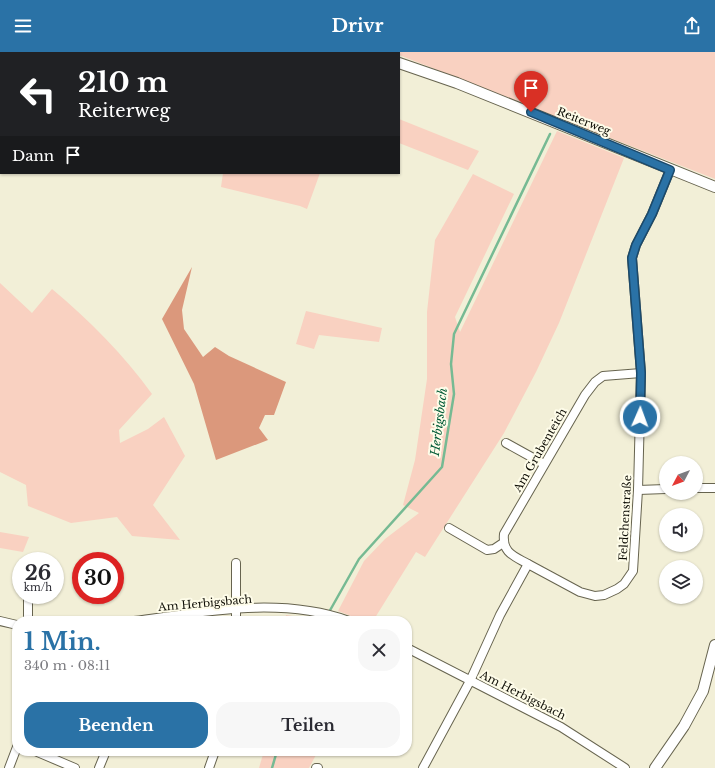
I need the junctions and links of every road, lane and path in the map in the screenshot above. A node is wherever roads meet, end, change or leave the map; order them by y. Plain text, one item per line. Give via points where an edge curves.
1 (400, 63) edge
2 (670, 170) junction
3 (715, 187) edge
4 (641, 373) junction
5 (506, 443) dead end
6 (544, 464) junction
7 (703, 488) edge
8 (715, 488) edge
9 (659, 489) edge
10 (638, 490) junction
11 (449, 528) dead end
12 (503, 543) junction
13 (236, 563) dead end
14 (528, 564) junction
15 (28, 604) edge
16 (236, 608) junction
17 (28, 616) edge
18 (173, 616) edge
19 (236, 616) edge
20 (334, 616) edge
21 (0, 621) edge
22 (12, 624) edge
23 (715, 645) edge
24 (412, 651) edge
25 (470, 681) junction
26 (14, 756) edge
27 (47, 756) edge
28 (104, 756) edge
29 (213, 756) edge
30 (9, 768) edge
31 (75, 768) edge
32 (99, 768) edge
33 (209, 768) edge
34 (423, 768) edge
35 (625, 768) edge
36 (655, 768) edge

1 - 2 street, Reiterweg via 502,100
2 - 3 street, Reiterweg
2 - 4 street, Feldchenstraße via 632,258
4 - 6 street, Am Grubenteich via 603,376 595,382
4 - 10 street, Feldchenstraße
5 - 6 street
6 - 12 street, Am Grubenteich via 506,530
7 - 8 street
9 - 10 street
10 - 14 street, Feldchenstraße via 632,571 624,584 617,589 595,596 580,592
11 - 12 street via 487,550
12 - 14 street via 505,549
13 - 16 street
14 - 25 street via 500,615
15 - 17 street
16 - 18 street, Am Herbigsbach
16 - 19 street
16 - 20 street, Am Herbigsbach via 294,608
21 - 22 street
23 - 36 street via 703,691 684,726
24 - 25 street, Am Herbigsbach
25 - 34 street
25 - 35 street, Am Herbigsbach via 561,727
26 - 30 street
27 - 31 street
28 - 32 street
29 - 33 street

